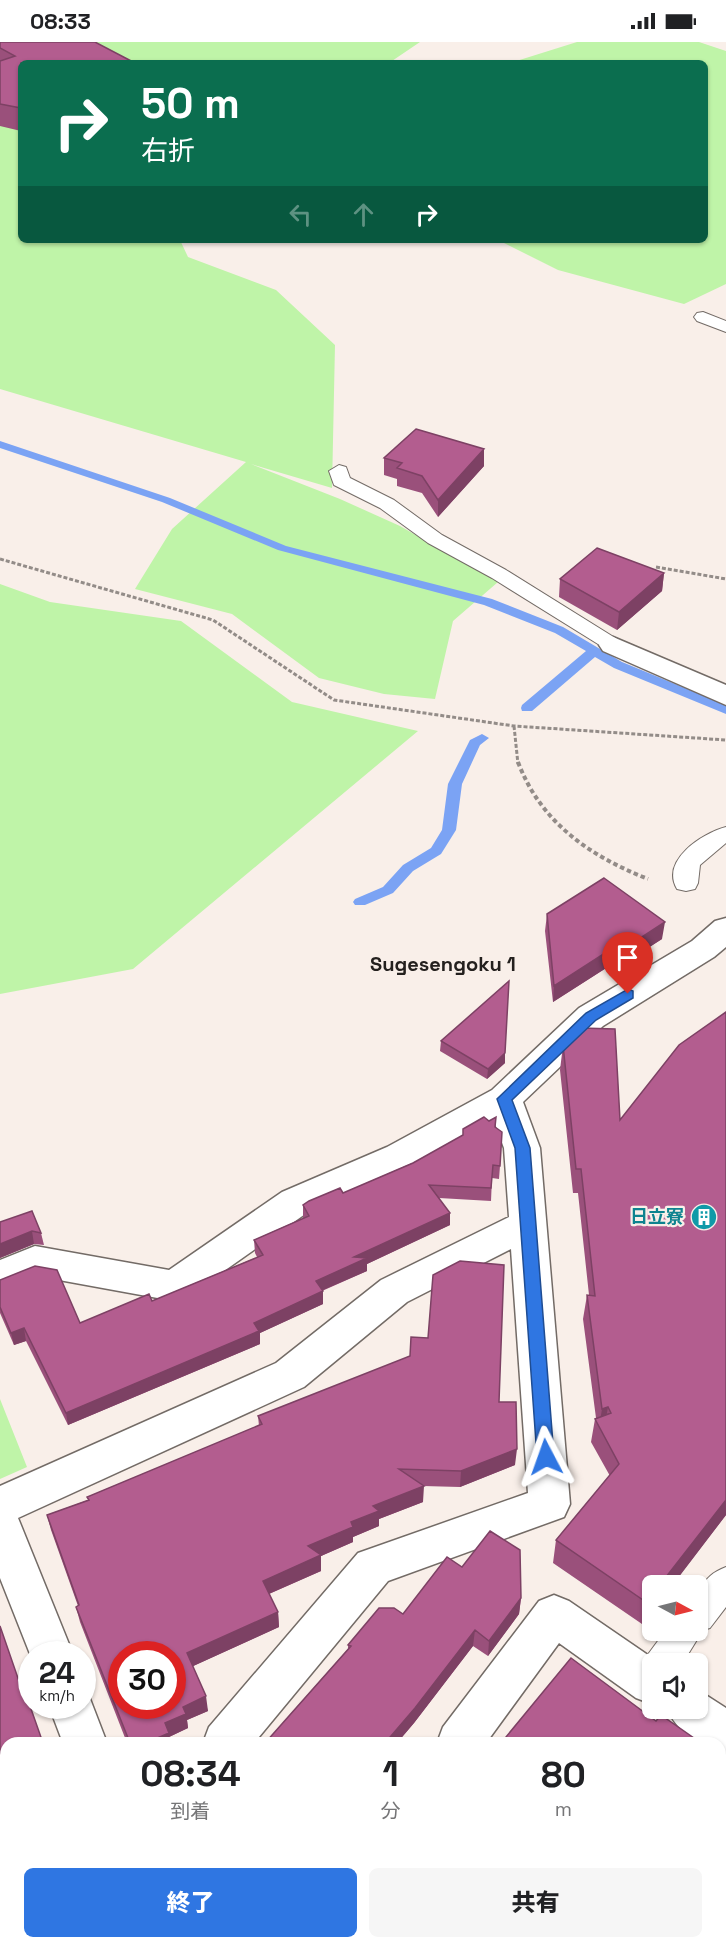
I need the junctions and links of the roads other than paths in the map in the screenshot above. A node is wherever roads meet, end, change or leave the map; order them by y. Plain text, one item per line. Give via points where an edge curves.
1 (703, 317) dead end
2 (726, 327) edge
3 (339, 471) dead end
4 (613, 645) joint
5 (726, 696) edge
6 (726, 836) edge
7 (686, 883) road end
8 (726, 929) edge
9 (504, 1099) junction
10 (528, 1224) junction
11 (0, 1276) edge
12 (0, 1506) edge
13 (0, 1524) edge
14 (726, 1582) edge
15 (708, 1604) edge
16 (46, 1641) edge
17 (679, 1641) edge
18 (670, 1653) edge
19 (642, 1668) edge
20 (76, 1719) edge
21 (705, 1719) edge
22 (726, 1734) edge
23 (84, 1737) edge
24 (230, 1737) edge
25 (463, 1737) edge

1 - 2 lane
3 - 4 lane via 341,481 387,504 435,539
4 - 5 street
6 - 7 lane via 718,837 688,862
8 - 9 street via 703,949 591,1017
9 - 10 street via 522,1148
9 - 11 street via 400,1157 295,1202 174,1286 35,1261
10 - 12 street via 394,1291 290,1375
10 - 24 street via 549,1504 373,1568
13 - 16 street
14 - 15 lane
17 - 18 lane
19 - 25 street via 554,1615
20 - 23 street
21 - 22 street

